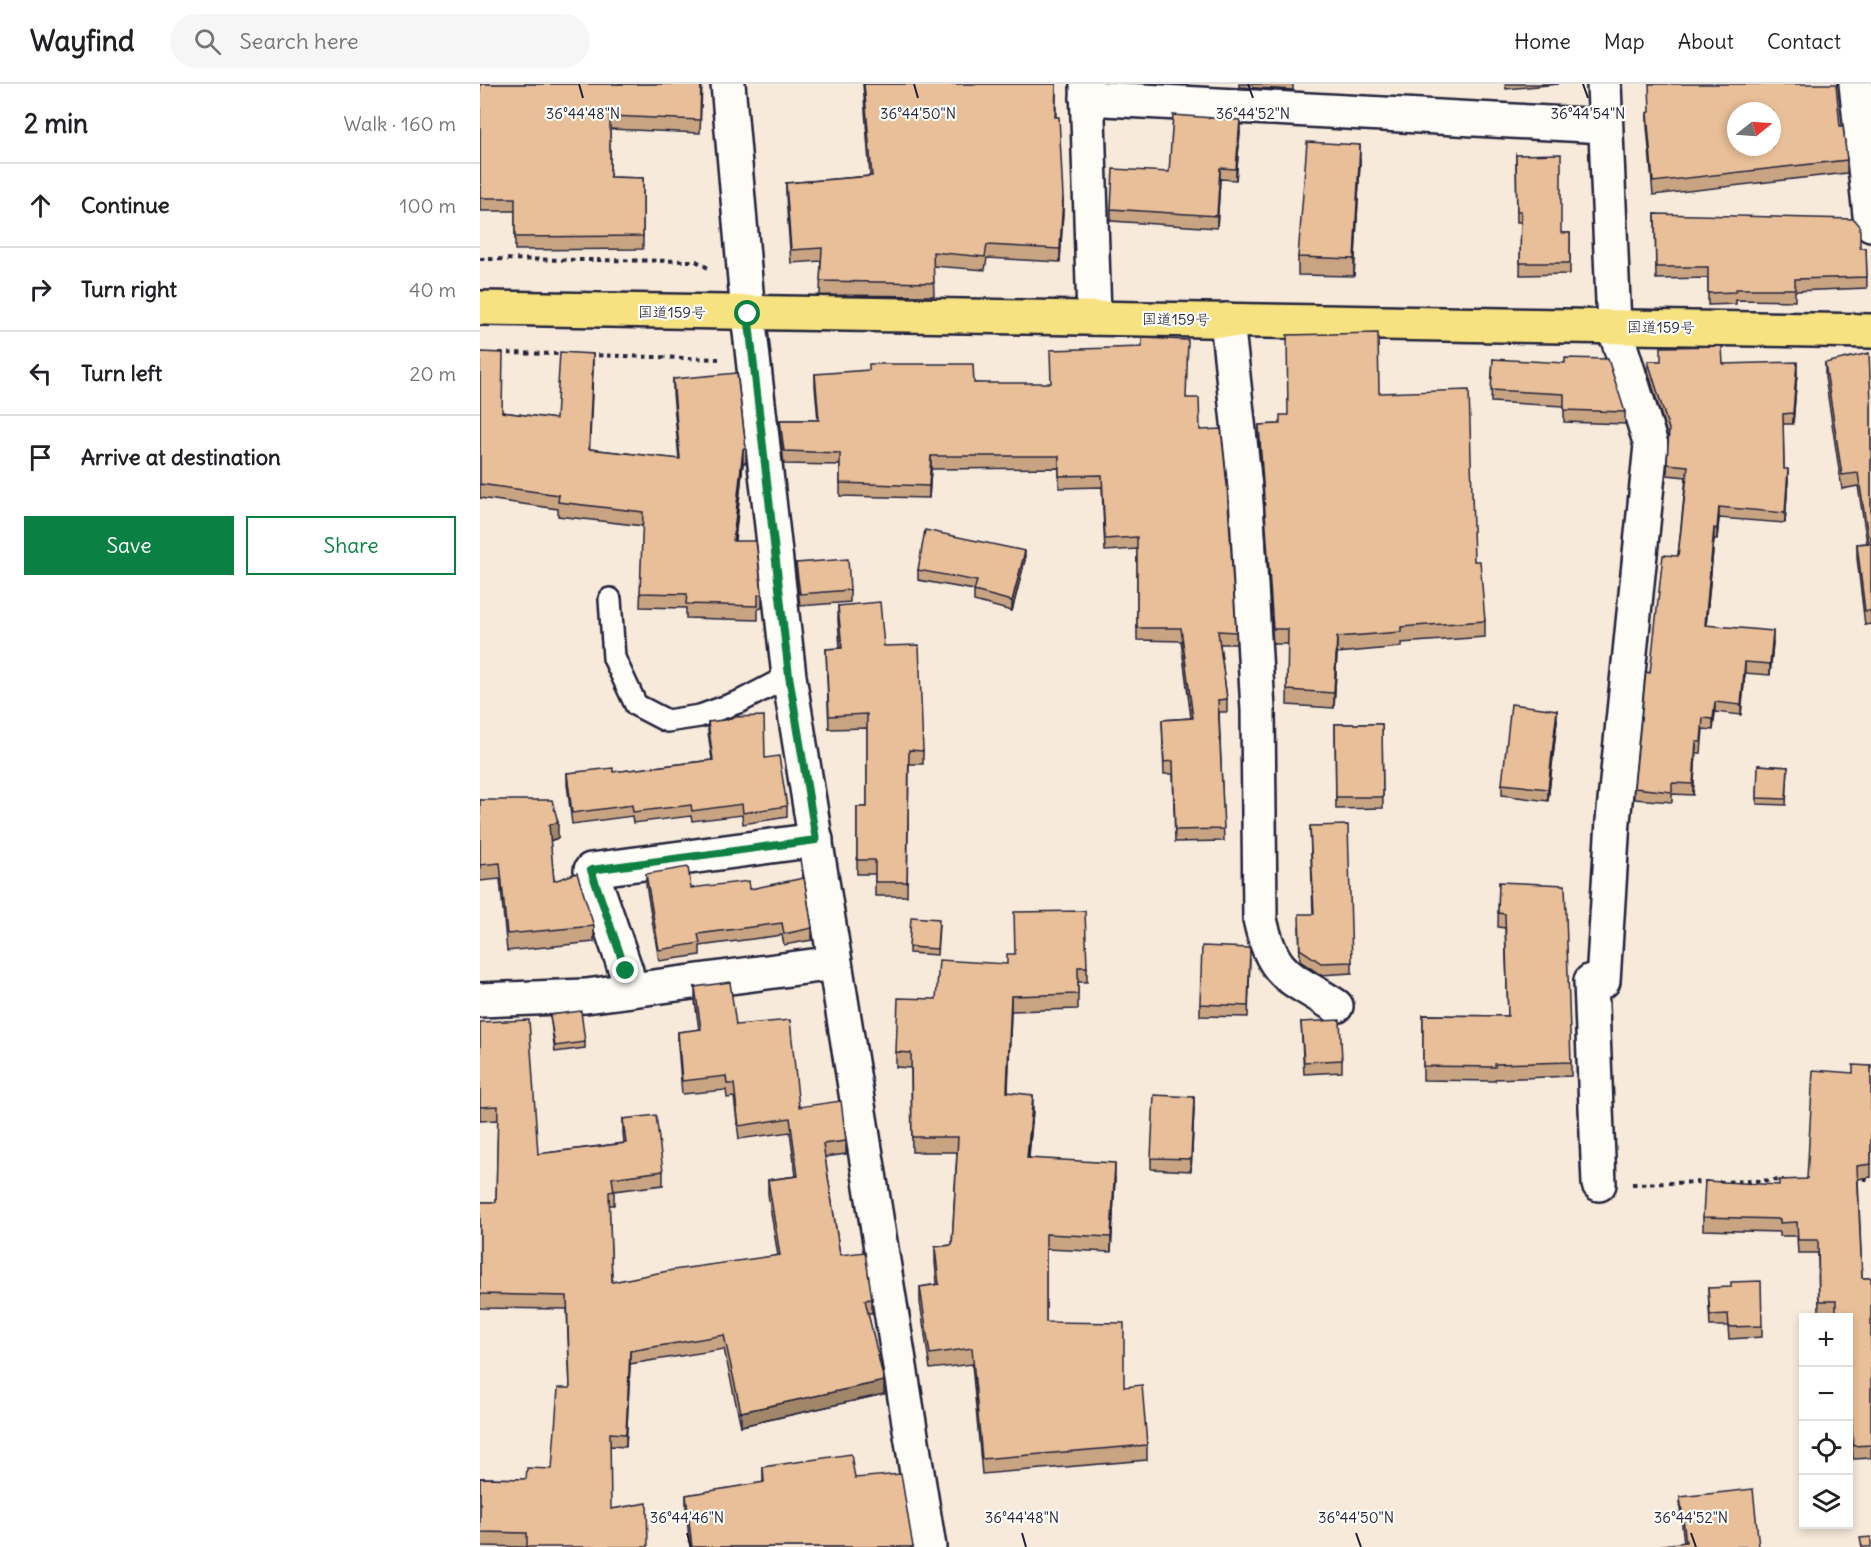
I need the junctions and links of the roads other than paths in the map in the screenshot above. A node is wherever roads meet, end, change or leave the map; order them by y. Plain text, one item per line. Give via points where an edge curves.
1 (728, 84) edge
2 (1604, 84) edge
3 (1856, 84) edge
4 (1087, 91) edge
5 (1605, 126) junction
6 (1871, 224) edge
7 (480, 308) edge
8 (748, 314) junction
9 (1094, 318) junction
10 (1227, 320) junction
11 (1614, 326) junction
12 (1871, 331) edge
13 (610, 599) dead end
14 (789, 676) junction
15 (816, 840) junction
16 (835, 963) junction
17 (629, 990) junction
18 (480, 1000) edge
19 (1336, 1006) dead end
20 (1599, 1184) road end
21 (929, 1547) edge

1 - 8 street
2 - 5 street
3 - 6 street
4 - 5 street
4 - 9 street
5 - 11 street
7 - 8 highway, 国道159号
8 - 9 highway, 国道159号
8 - 14 street
9 - 10 highway, 国道159号
10 - 11 highway, 国道159号
10 - 19 street via 1246,496 1258,710 1260,919 1267,948 1283,974
11 - 12 highway, 国道159号
11 - 20 street via 1651,445 1613,820 1603,981 1591,981
13 - 14 lane via 618,668 636,705 667,721 700,716 741,701
14 - 15 street
15 - 16 street
15 - 17 street via 591,870
16 - 17 street
16 - 21 street
17 - 18 street via 586,996

